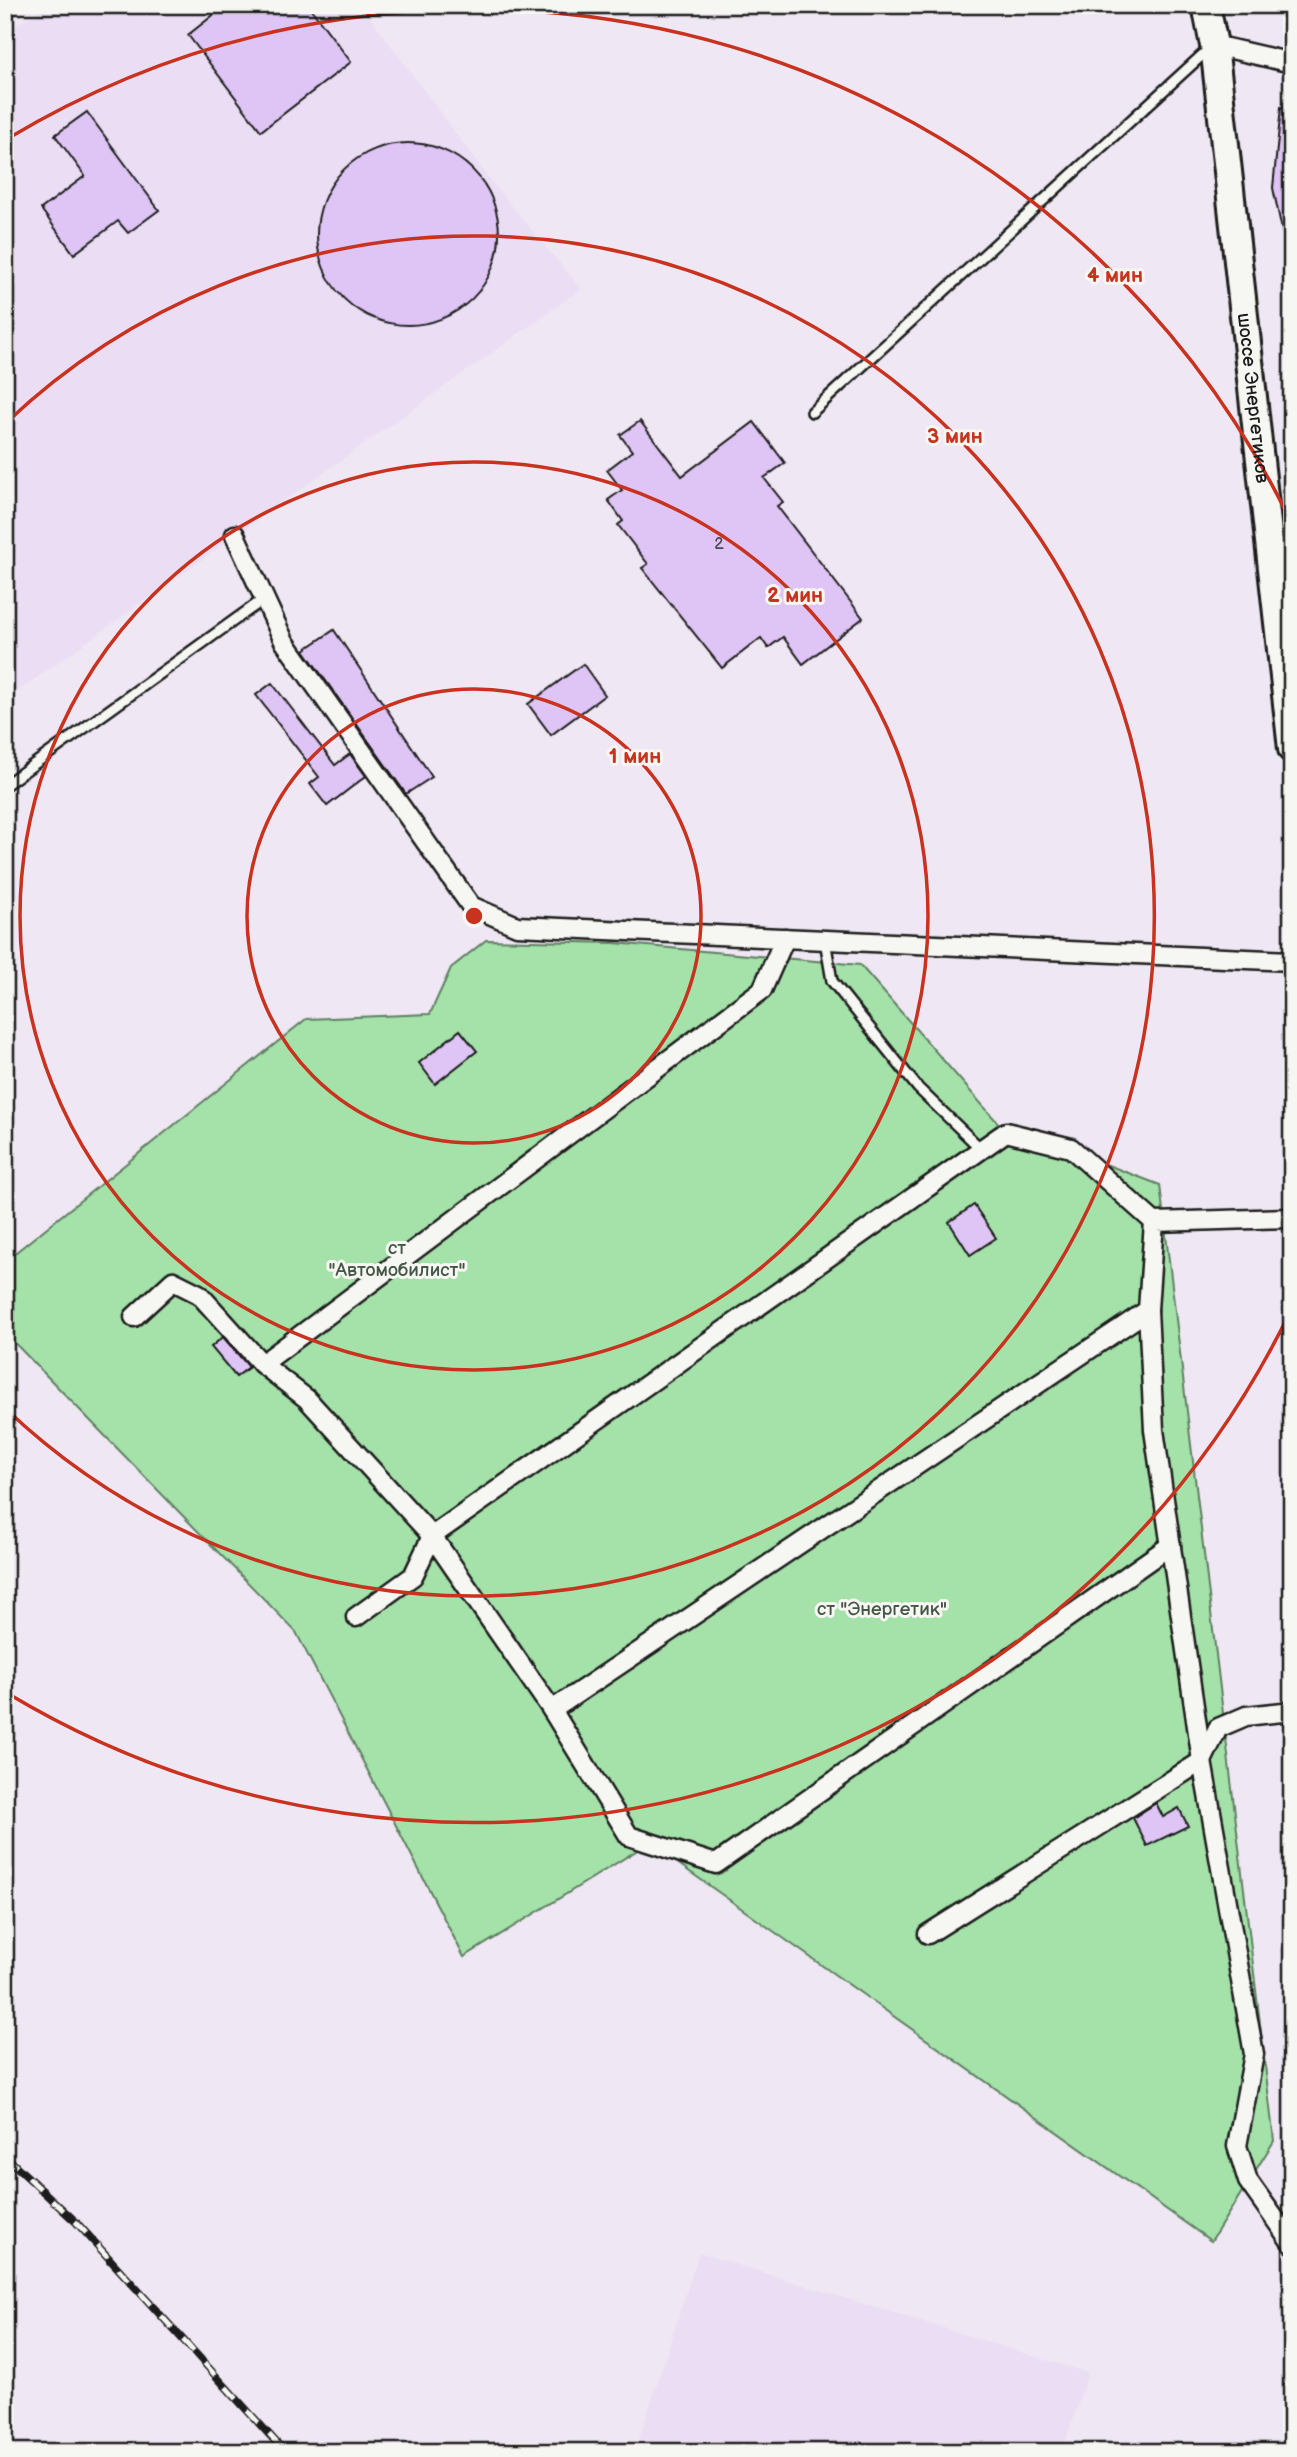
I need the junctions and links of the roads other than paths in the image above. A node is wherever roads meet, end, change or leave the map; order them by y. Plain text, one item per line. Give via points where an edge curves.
1 (1206, 5) edge
2 (1214, 45) junction
3 (1292, 63) edge
4 (812, 412) dead end
5 (235, 535) dead end
6 (264, 599) junction
7 (1292, 749) edge
8 (5, 785) edge
9 (785, 938) junction
10 (825, 940) junction
11 (1292, 961) edge
12 (981, 1149) junction
13 (1292, 1218) edge
14 (1154, 1222) junction
15 (1148, 1310) junction
16 (134, 1317) dead end
17 (262, 1364) junction
18 (432, 1536) junction
19 (1171, 1545) junction
20 (356, 1617) dead end
21 (552, 1710) junction
22 (1292, 1711) edge
23 (1202, 1761) junction
24 (928, 1934) dead end
25 (1292, 2243) edge

1 - 2 main road, шоссе Энергетиков
2 - 3 street
2 - 4 lane
2 - 7 main road, шоссе Энергетиков
5 - 6 street
6 - 8 lane
6 - 9 street via 284,641 471,906 517,926
9 - 10 street
9 - 17 street via 762,990
10 - 11 street
10 - 12 lane via 832,981 918,1088
12 - 14 street via 1006,1132 1071,1149
12 - 18 street
13 - 14 street
14 - 15 street
15 - 19 street via 1154,1430
15 - 21 street
16 - 17 street via 173,1281 199,1294
17 - 18 street via 307,1399
18 - 20 street via 413,1576
18 - 21 street
19 - 21 street via 716,1864 629,1836
19 - 23 street
22 - 23 street via 1246,1716 1218,1728
23 - 24 street
23 - 25 street via 1254,2054 1237,2146 1248,2181

